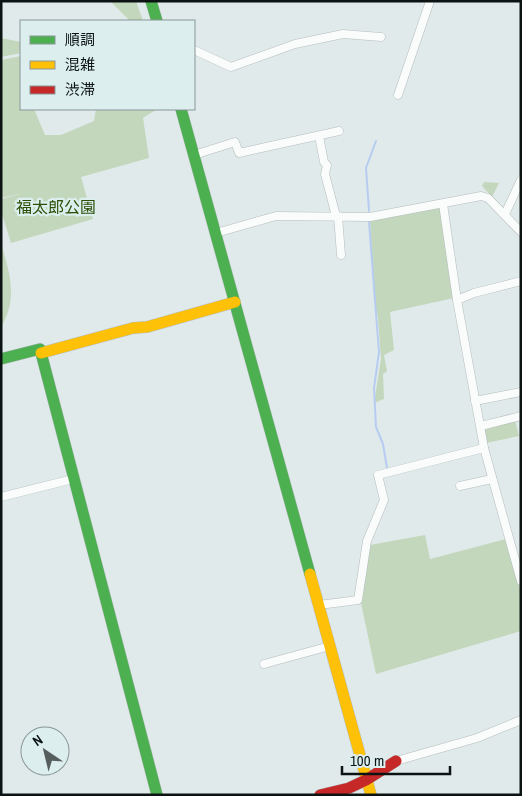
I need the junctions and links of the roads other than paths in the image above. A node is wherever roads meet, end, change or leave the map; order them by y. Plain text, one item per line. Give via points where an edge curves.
1 (151, 1) edge
2 (430, 1) edge
3 (157, 20) edge
4 (381, 37) dead end
5 (195, 50) edge
6 (398, 95) dead end
7 (181, 110) edge
8 (339, 130) dead end
9 (318, 136) junction
10 (194, 154) junction
11 (521, 180) edge
12 (443, 204) junction
13 (505, 214) junction
14 (337, 216) junction
15 (521, 232) edge
16 (216, 233) junction
17 (341, 255) dead end
18 (521, 281) edge
19 (457, 300) junction
20 (234, 302) junction
21 (41, 353) junction
22 (1, 358) edge
23 (521, 392) edge
24 (475, 401) junction
25 (521, 416) edge
26 (481, 426) junction
27 (484, 448) junction
28 (73, 479) junction
29 (492, 479) junction
30 (460, 486) dead end
31 (1, 497) edge
32 (521, 581) edge
33 (319, 605) junction
34 (330, 646) junction
35 (264, 664) dead end
36 (521, 720) edge
37 (396, 761) joint
38 (366, 780) junction
39 (157, 795) edge
40 (320, 795) edge
41 (371, 795) edge

1 - 3 street
2 - 6 street
4 - 5 street via 343,34 295,44 231,66
7 - 10 street
8 - 9 street
9 - 10 street via 239,153 235,142
9 - 14 street
10 - 16 street
11 - 13 street
12 - 13 street via 481,196 488,198
12 - 14 street via 370,217
12 - 19 street
13 - 15 street
14 - 16 street via 276,216
14 - 17 street
16 - 20 street
18 - 19 street
19 - 24 street
20 - 21 street
20 - 33 street
21 - 22 street via 40,349
21 - 28 street
23 - 24 street
24 - 26 street
25 - 26 street
26 - 27 street
27 - 29 street
27 - 33 street via 378,475 384,500 367,541 358,600
28 - 31 street
28 - 39 street
29 - 30 street
29 - 32 street
33 - 34 street
34 - 35 street
34 - 38 street
36 - 37 street via 477,738
37 - 38 street
38 - 40 street via 350,788
38 - 41 street

